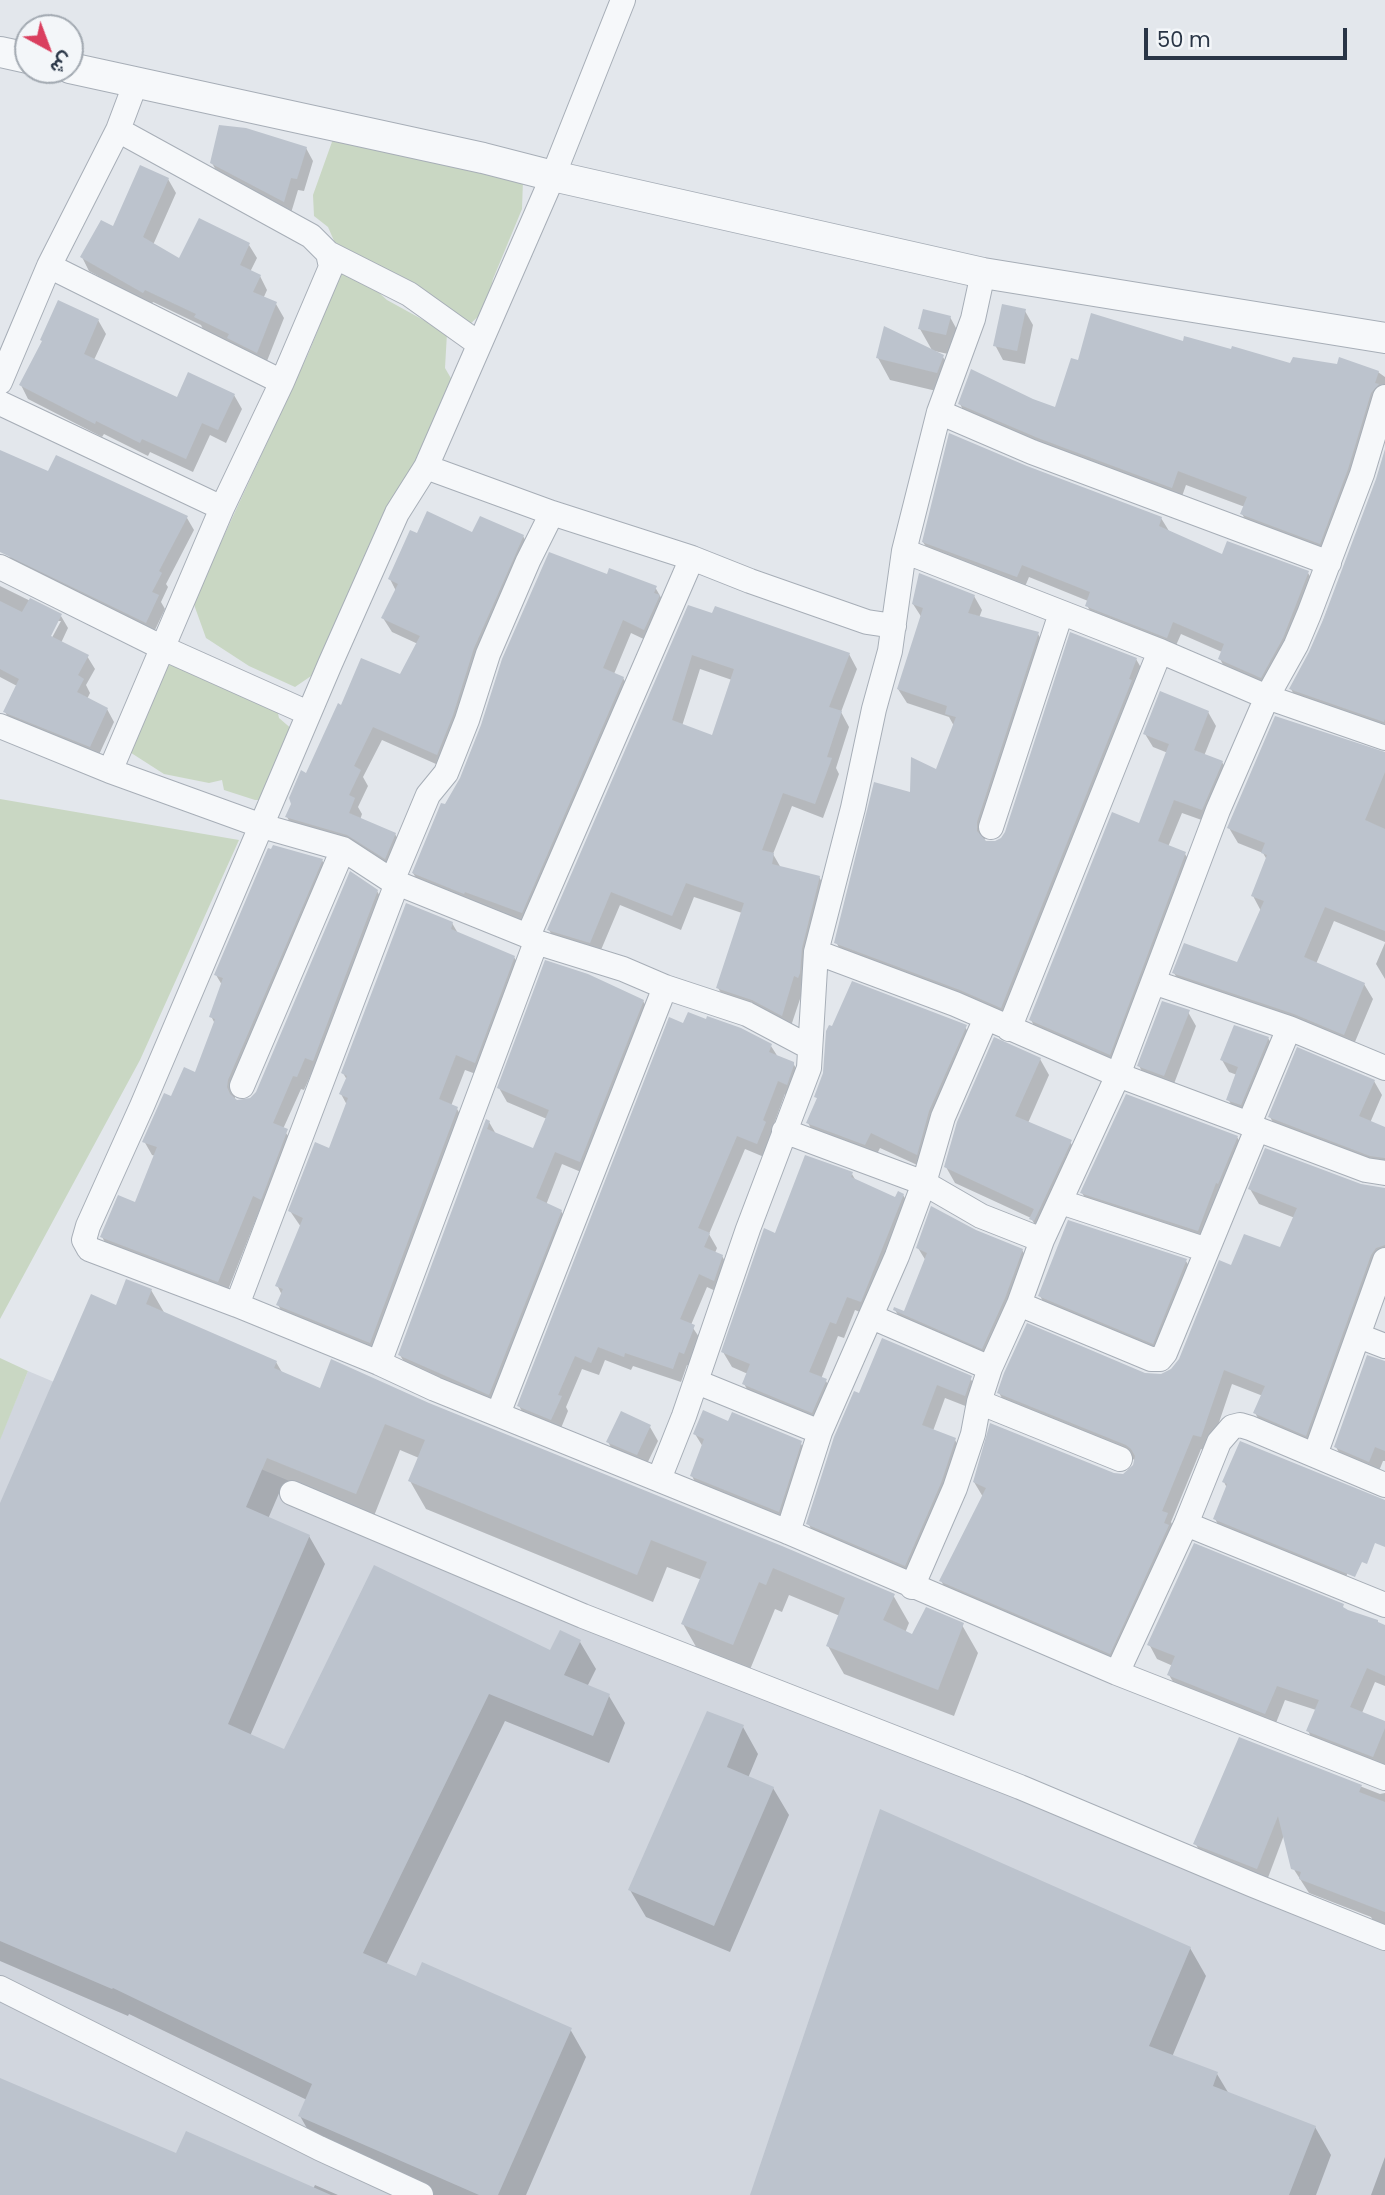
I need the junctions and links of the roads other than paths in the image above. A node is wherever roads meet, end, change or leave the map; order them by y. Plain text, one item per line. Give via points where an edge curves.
1 (622, 0) edge
2 (84, 71) edge
3 (136, 82) junction
4 (118, 130) junction
5 (553, 176) junction
6 (328, 253) junction
7 (49, 266) junction
8 (984, 273) junction
9 (1385, 338) edge
10 (479, 344) junction
11 (0, 382) edge
12 (282, 382) junction
13 (1385, 397) edge
14 (0, 403) edge
15 (939, 412) junction
16 (426, 467) junction
17 (222, 508) junction
18 (552, 513) junction
19 (904, 551) junction
20 (692, 558) junction
21 (1329, 564) junction
22 (0, 567) edge
23 (1060, 613) junction
24 (894, 626) junction
25 (163, 648) junction
26 (1160, 651) junction
27 (1267, 697) junction
28 (309, 713) junction
29 (0, 726) edge
30 (1385, 738) edge
31 (110, 771) junction
32 (262, 825) junction
33 (991, 827) dead end
34 (343, 849) junction
35 (394, 882) junction
36 (532, 939) junction
37 (816, 952) junction
38 (1153, 982) junction
39 (665, 987) junction
40 (986, 1018) junction
41 (1289, 1028) junction
42 (1009, 1029) junction
43 (809, 1046) junction
44 (1385, 1068) edge
45 (1118, 1075) junction
46 (242, 1086) dead end
47 (1253, 1127) junction
48 (784, 1131) junction
49 (1385, 1173) edge
50 (924, 1183) junction
51 (1061, 1202) junction
52 (1042, 1240) junction
53 (1207, 1250) junction
54 (1385, 1260) edge
55 (1019, 1304) junction
56 (237, 1305) junction
57 (872, 1317) junction
58 (1359, 1336) junction
59 (1385, 1346) edge
60 (379, 1363) junction
61 (990, 1368) junction
62 (696, 1382) junction
63 (979, 1402) junction
64 (498, 1414) junction
65 (820, 1432) junction
66 (1315, 1455) junction
67 (1120, 1459) dead end
68 (659, 1479) junction
69 (1385, 1485) edge
70 (292, 1493) dead end
71 (1186, 1524) junction
72 (788, 1532) junction
73 (912, 1587) junction
74 (1385, 1605) edge
75 (1117, 1673) junction
76 (1385, 1778) edge
77 (1385, 1938) edge
78 (0, 1988) edge
79 (421, 2195) edge

1 - 5 street
2 - 3 street
3 - 4 street
3 - 5 street
4 - 6 street via 311,236
4 - 7 street
5 - 8 street
5 - 10 street
6 - 10 street via 409,294
6 - 12 street via 331,267
7 - 11 street
7 - 12 street
8 - 9 street
8 - 15 street via 973,319
10 - 16 street
12 - 17 street
13 - 21 street
14 - 17 street
15 - 19 street
15 - 21 street
16 - 18 street
16 - 28 street via 397,513
17 - 25 street
18 - 20 street
18 - 35 street via 488,654 446,773 428,795
19 - 23 street
19 - 24 street
20 - 24 street via 867,622
20 - 36 street
21 - 27 street via 1296,645
22 - 25 street
23 - 26 street
23 - 33 street
24 - 37 street
25 - 28 street
25 - 31 street
26 - 27 street
26 - 42 street
27 - 30 street
27 - 38 street via 1218,810
28 - 32 street
29 - 31 street
31 - 32 street
32 - 34 street
32 - 56 street via 85,1240 89,1249
34 - 35 street
34 - 46 street
35 - 36 street
35 - 56 street
36 - 39 street
36 - 60 street
37 - 40 street
37 - 43 street
38 - 41 street
38 - 45 street
39 - 43 street via 747,1014
39 - 64 street
40 - 42 street
40 - 50 street via 943,1117
41 - 44 street
41 - 47 street
42 - 45 street
43 - 48 street via 809,1068
45 - 47 street
45 - 51 street
47 - 49 street
47 - 53 street
48 - 50 street
48 - 62 street
50 - 52 street via 981,1216
50 - 57 street
51 - 52 street
51 - 53 street
52 - 55 street
53 - 55 street via 1160,1359
54 - 58 street
55 - 61 street
56 - 60 street
57 - 61 street
57 - 65 street
58 - 59 street
58 - 66 street
60 - 64 street
61 - 63 street
62 - 65 street
62 - 68 street
63 - 67 street
63 - 73 street via 974,1434 955,1488
64 - 68 street
65 - 72 street
66 - 69 street
66 - 71 street via 1250,1427 1232,1427 1219,1442
68 - 72 street
70 - 77 street via 583,1616 1020,1787
71 - 74 street
71 - 75 street
72 - 73 street
73 - 75 street
75 - 76 street
78 - 79 street

